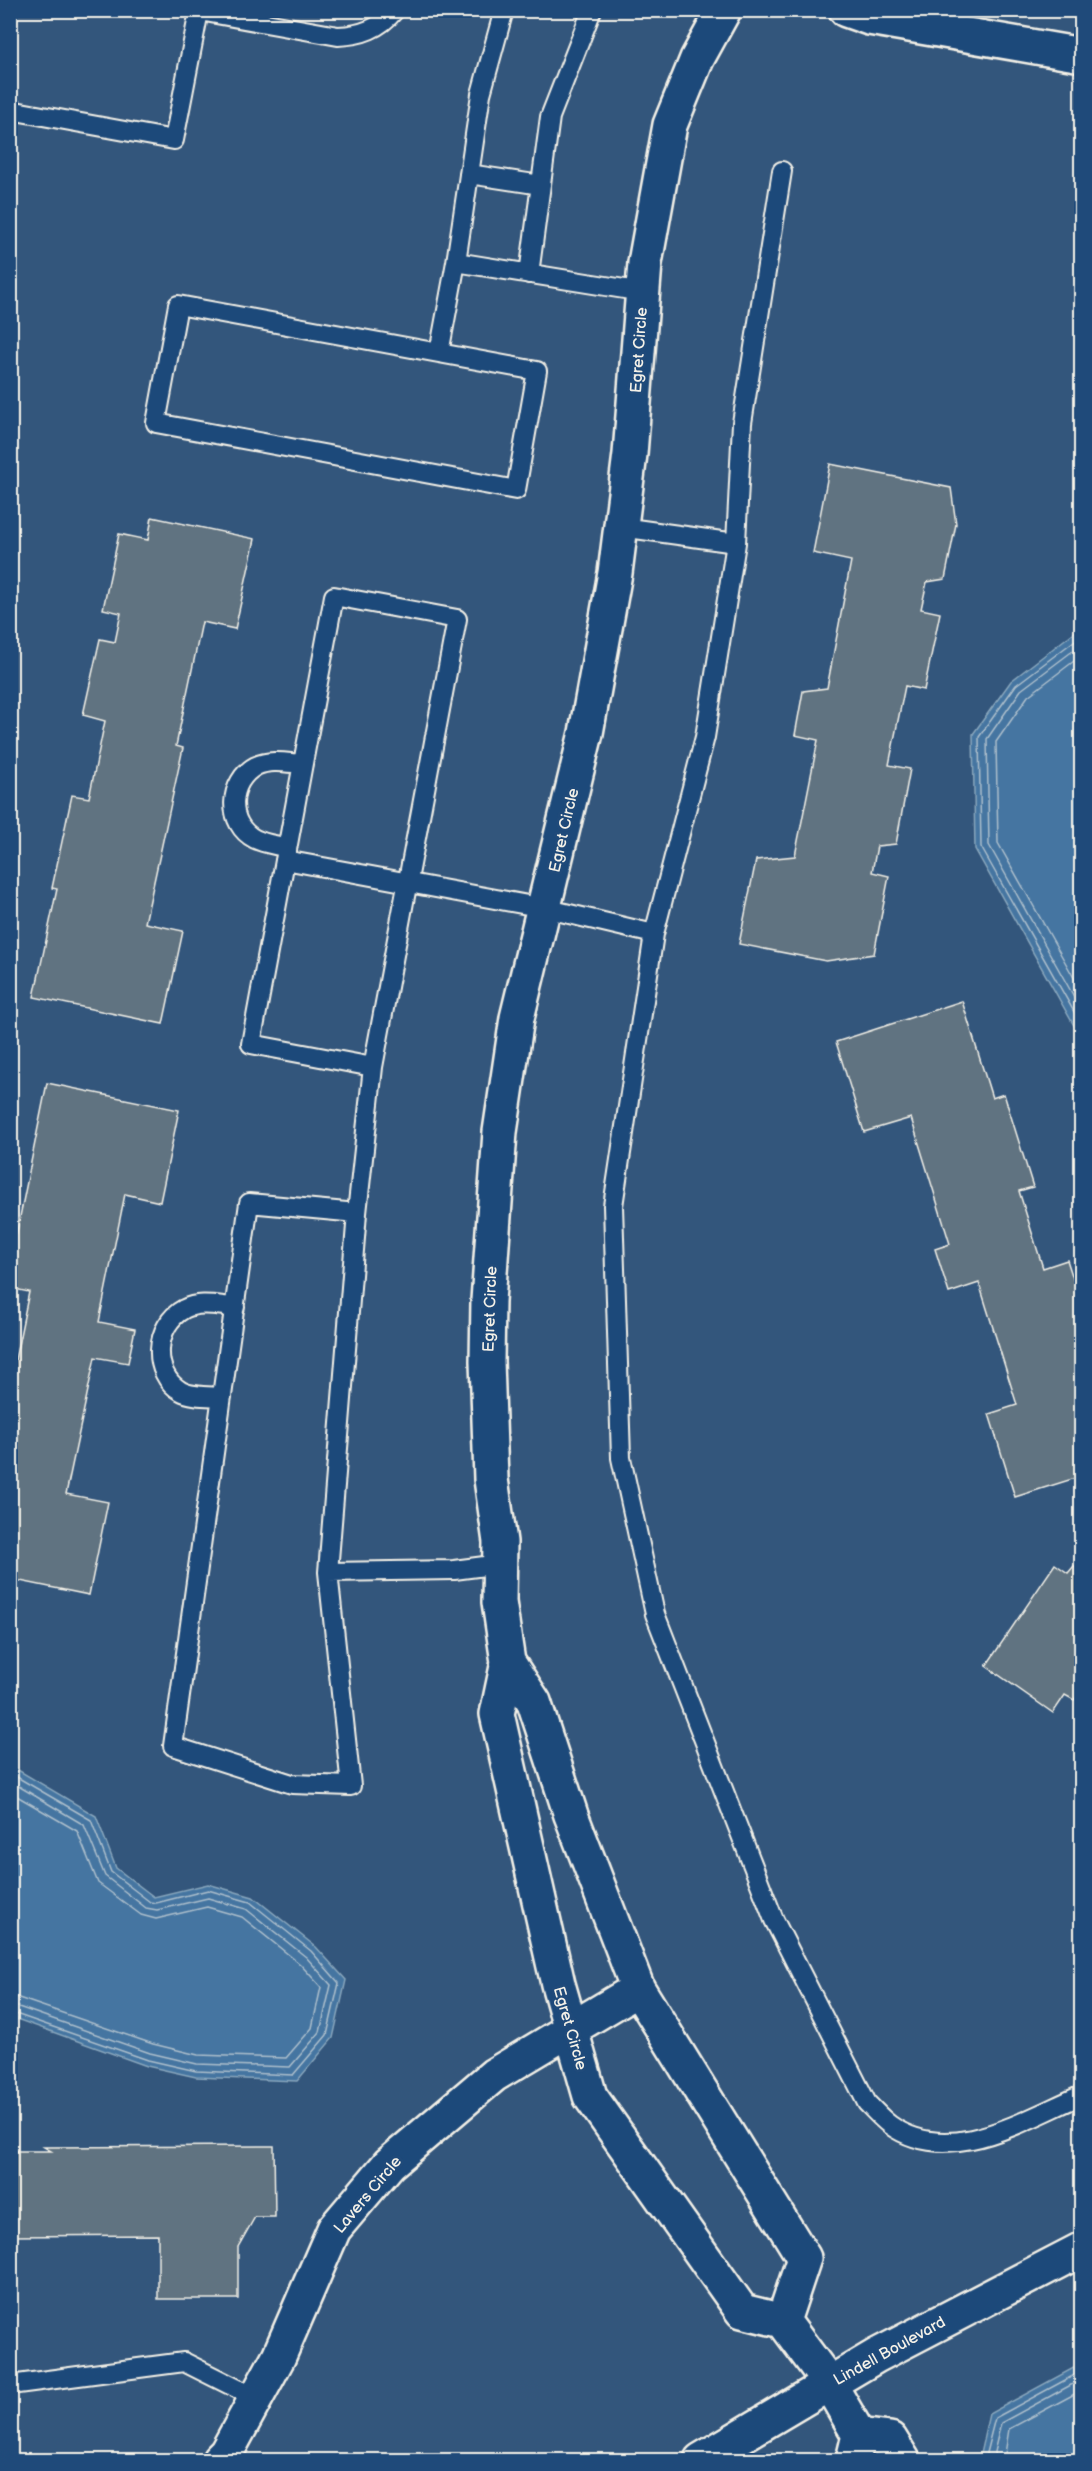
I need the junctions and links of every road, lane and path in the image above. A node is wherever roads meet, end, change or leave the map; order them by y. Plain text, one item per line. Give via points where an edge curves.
1 (395, 10) edge
2 (504, 10) edge
3 (592, 10) edge
4 (724, 10) edge
5 (196, 11) edge
6 (862, 13) edge
7 (1082, 55) edge
8 (10, 110) edge
9 (782, 171) dead end
10 (469, 174) junction
11 (541, 185) junction
12 (456, 262) junction
13 (529, 274) junction
14 (643, 292) junction
15 (439, 353) junction
16 (621, 527) junction
17 (736, 543) junction
18 (303, 764) junction
19 (286, 854) junction
20 (407, 883) junction
21 (544, 908) junction
22 (654, 934) junction
23 (374, 1067) junction
24 (357, 1212) junction
25 (235, 1307) junction
26 (222, 1397) junction
27 (500, 1564) junction
28 (328, 1572) junction
29 (508, 1662) junction
30 (638, 1989) junction
31 (571, 2029) junction
32 (1082, 2095) edge
33 (1082, 2249) edge
34 (783, 2321) junction
35 (829, 2383) junction
36 (10, 2385) edge
37 (256, 2398) junction
38 (856, 2448) edge
39 (219, 2460) edge
40 (701, 2460) edge
41 (903, 2460) edge

1 - 5 lane via 372,30 338,36
2 - 10 lane via 481,94
3 - 11 lane via 550,117
4 - 14 street, Egret Circle via 697,59 670,125
5 - 8 lane via 174,140
6 - 7 street
9 - 17 lane via 742,423
10 - 11 lane
10 - 12 lane
11 - 13 lane
12 - 13 lane
12 - 15 lane
13 - 14 lane
14 - 16 street, Egret Circle
15 - 15 lane via 178,305 156,423 516,490 537,371
16 - 17 lane
16 - 21 street, Egret Circle via 586,733
17 - 22 lane via 705,737
18 - 19 lane
18 - 19 lane via 258,765 238,783 234,795 237,821 245,831
18 - 20 lane via 334,596 457,619
19 - 20 lane
19 - 23 lane via 251,1044
20 - 21 lane
20 - 23 lane
21 - 22 lane
21 - 27 street, Egret Circle via 517,1018 505,1098 489,1290 491,1468
22 - 32 lane via 613,1206 621,1458 655,1614 774,1920 867,2103 891,2126 922,2140 954,2143 987,2135
23 - 24 lane
24 - 25 lane via 249,1203
24 - 28 lane
25 - 26 lane
25 - 26 lane via 198,1304 183,1310 170,1321 159,1351 170,1382 182,1392
26 - 28 lane via 173,1746 292,1784 351,1786
27 - 28 lane via 454,1570
27 - 29 street, Egret Circle via 499,1602
29 - 30 street, Egret Circle via 534,1702 571,1815
29 - 31 street, Egret Circle via 497,1714
30 - 31 street, Lavers Circle
30 - 34 street, Egret Circle via 804,2258
31 - 34 street, Egret Circle via 591,2096 742,2311
31 - 37 street, Lavers Circle via 494,2075 389,2164 334,2229 279,2356
33 - 35 street, Lindell Boulevard
34 - 35 street
35 - 38 street
35 - 40 street, Lindell Boulevard
36 - 37 lane via 184,2362
37 - 39 street, Lavers Circle
38 - 41 street via 890,2439

